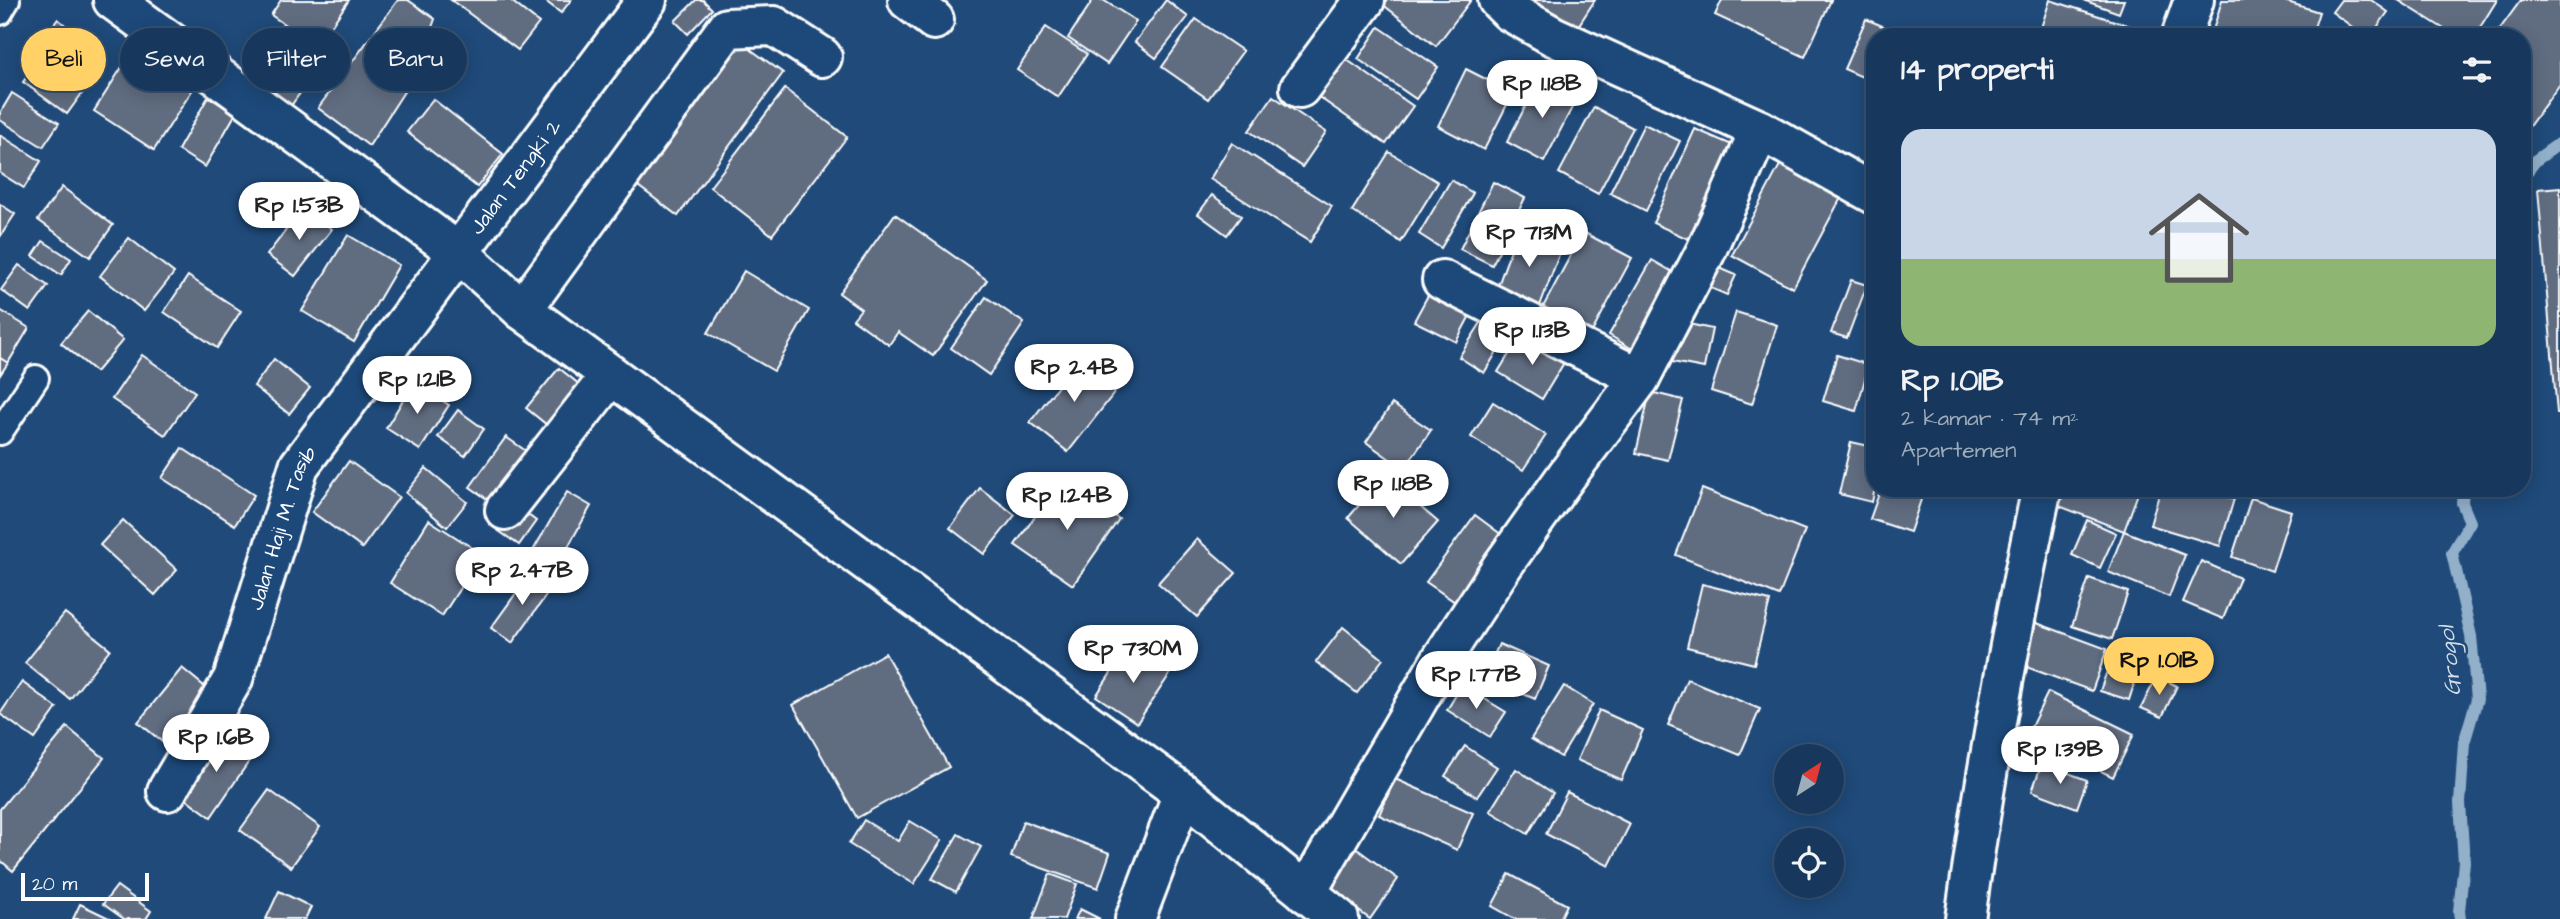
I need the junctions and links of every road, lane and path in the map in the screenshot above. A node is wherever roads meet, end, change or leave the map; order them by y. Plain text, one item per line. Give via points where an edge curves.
1 (8, 0) edge
2 (113, 0) edge
3 (647, 0) edge
4 (1365, 0) edge
5 (1498, 0) edge
6 (2194, 0) edge
7 (0, 12) edge
8 (2184, 28) edge
9 (822, 57) dead end
10 (1300, 88) dead end
11 (1760, 130) junction
12 (1866, 190) edge
13 (458, 252) junction
14 (1442, 280) dead end
15 (522, 310) junction
16 (611, 375) junction
17 (36, 378) dead end
18 (1640, 378) junction
19 (0, 432) edge
20 (2040, 497) edge
21 (505, 510) dead end
22 (167, 791) dead end
23 (1183, 793) junction
24 (1306, 893) junction
25 (1135, 919) edge
26 (1339, 919) edge
27 (1965, 919) edge

1 - 7 lane
2 - 13 street
3 - 13 street, Jalan Tengki 2
4 - 10 street
5 - 11 street via 1553,36
6 - 8 street
9 - 15 street via 774,26 727,28
11 - 12 street
11 - 18 street via 1706,251
13 - 15 street
13 - 22 street, Jalan Haji M. Tasib via 299,466 233,679
14 - 18 street
15 - 16 street
16 - 21 street
16 - 23 street
17 - 19 lane
18 - 24 street via 1551,497 1441,660
20 - 27 street via 2015,610
23 - 24 street
23 - 25 street
24 - 26 street

